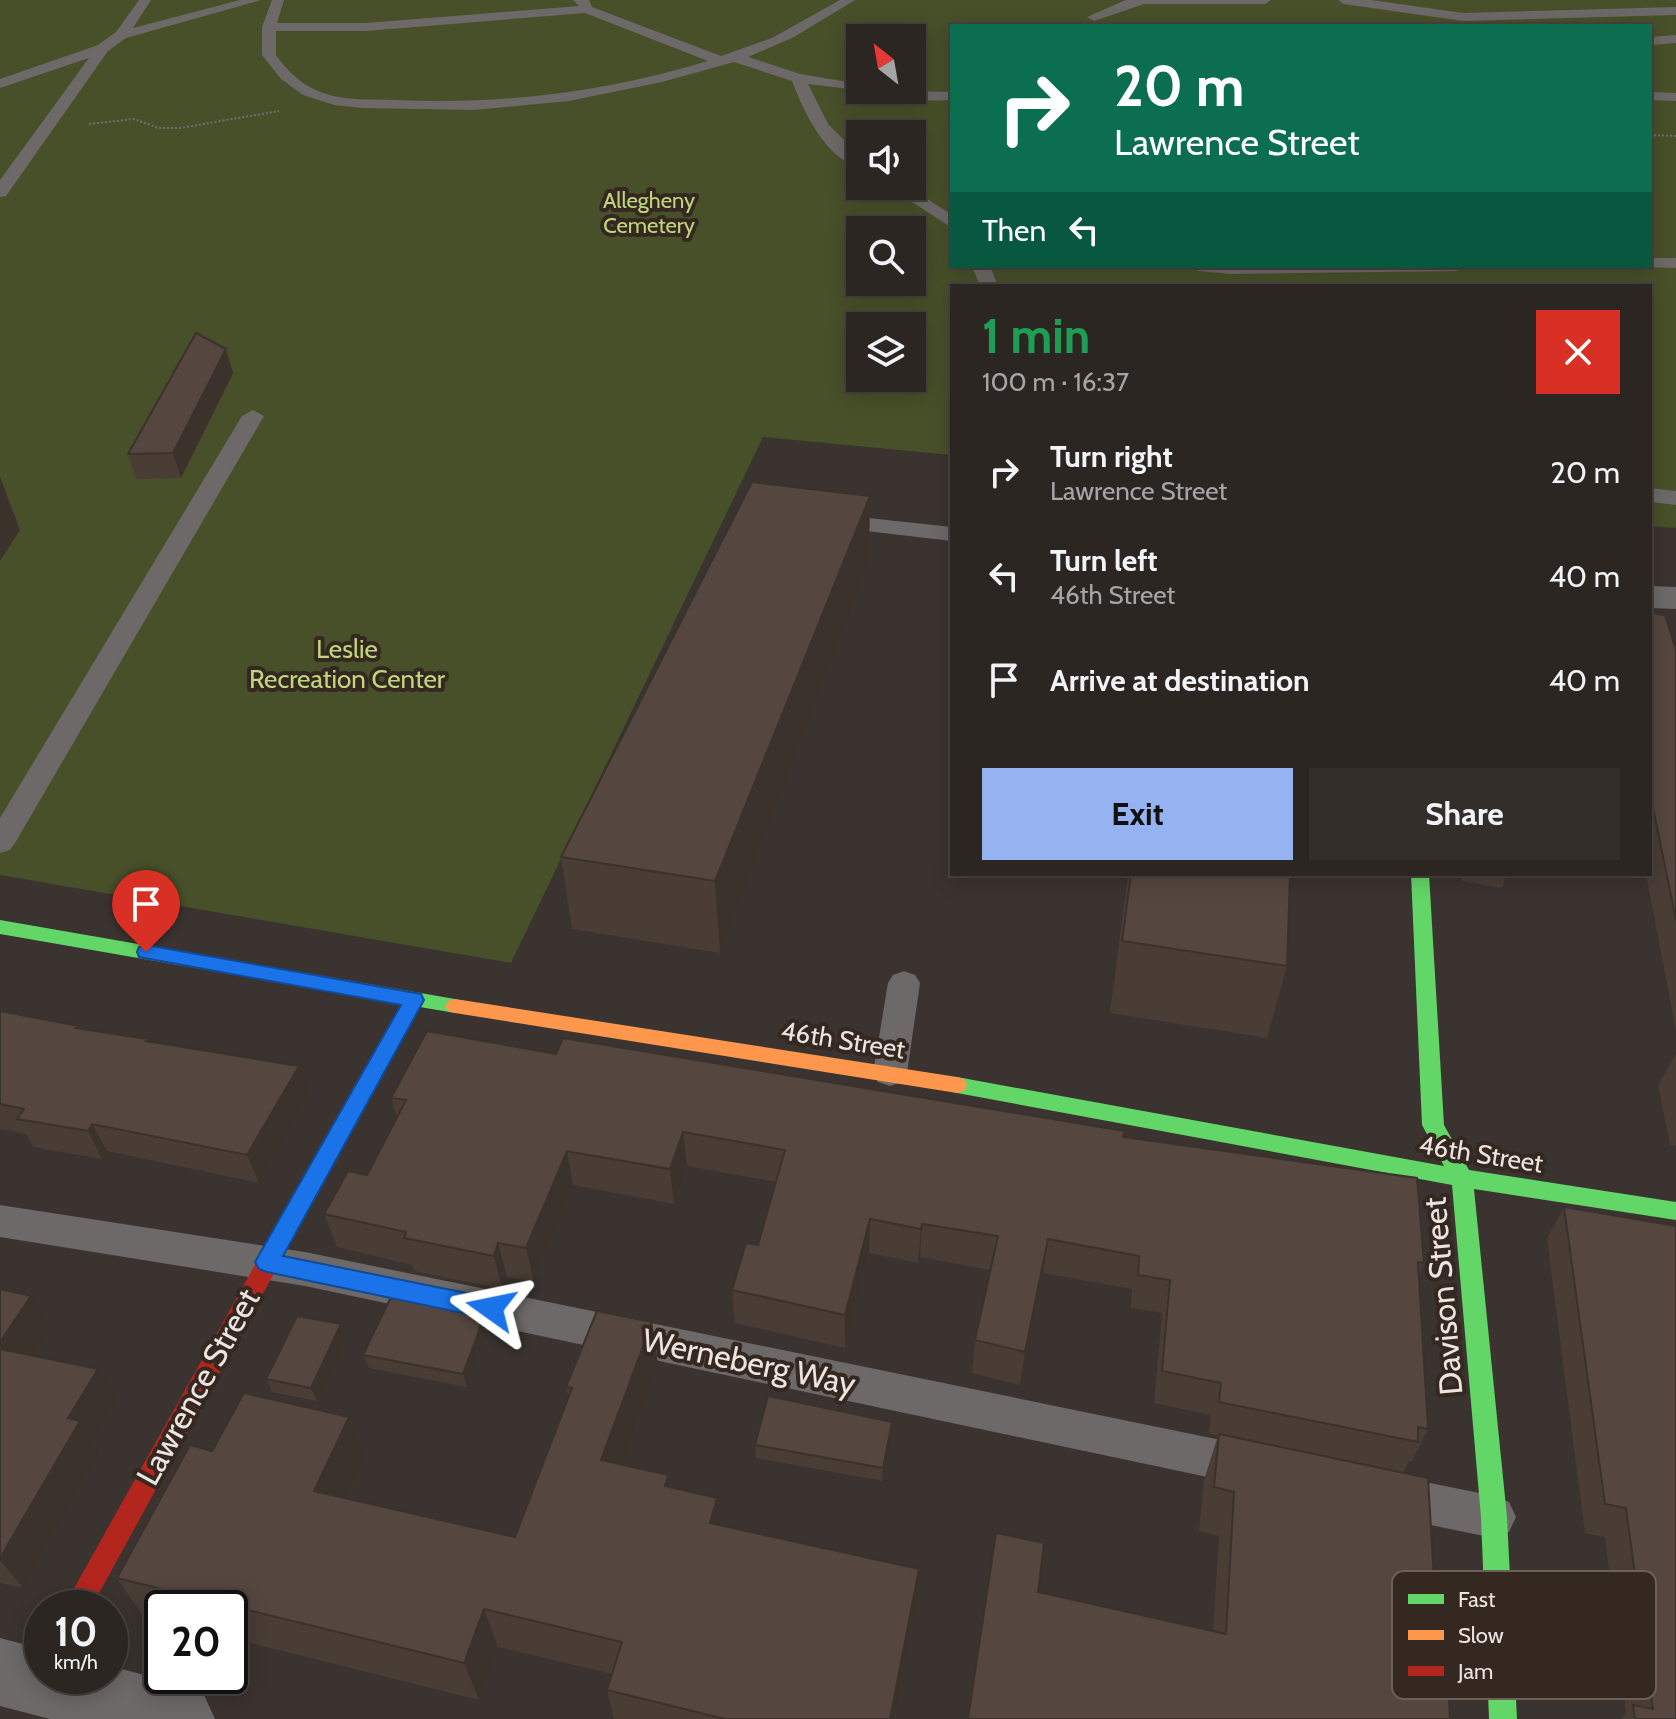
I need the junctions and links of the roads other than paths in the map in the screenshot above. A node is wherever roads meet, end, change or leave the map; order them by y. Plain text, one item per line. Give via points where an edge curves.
1 (145, 0) edge
2 (255, 0) edge
3 (278, 0) edge
4 (1086, 0) edge
5 (1132, 0) edge
6 (1265, 0) edge
7 (1344, 0) edge
8 (1396, 0) edge
9 (842, 1) edge
10 (1140, 1) edge
11 (583, 5) edge
12 (1372, 5) junction
13 (1676, 11) edge
14 (203, 14) junction
15 (1600, 15) junction
16 (1100, 21) edge
17 (260, 22) junction
18 (1644, 24) edge
19 (1652, 26) edge
20 (1674, 30) edge
21 (121, 35) junction
22 (1652, 40) edge
23 (103, 48) junction
24 (728, 59) junction
25 (798, 78) junction
26 (0, 84) edge
27 (846, 86) edge
28 (950, 96) edge
29 (1652, 96) edge
30 (926, 97) edge
31 (1676, 97) edge
32 (846, 154) edge
33 (0, 192) edge
34 (917, 200) edge
35 (950, 222) edge
36 (1652, 263) edge
37 (1676, 263) edge
38 (1220, 268) edge
39 (1305, 268) edge
40 (253, 416) dead end
41 (1652, 495) edge
42 (1676, 498) edge
43 (815, 519) edge
44 (950, 534) edge
45 (1652, 597) edge
46 (1676, 598) edge
47 (0, 843) edge
48 (1420, 876) edge
49 (0, 927) edge
50 (904, 983) dead end
51 (414, 1000) junction
52 (890, 1073) junction
53 (1462, 1178) junction
54 (1676, 1211) edge
55 (0, 1221) edge
56 (267, 1262) junction
57 (1282, 1473) edge
58 (1359, 1489) edge
59 (1494, 1517) junction
60 (1496, 1571) edge
61 (86, 1590) edge
62 (94, 1694) edge
63 (1502, 1699) edge
64 (180, 1719) edge
65 (1503, 1719) edge

1 - 21 lane
2 - 14 lane
3 - 17 lane
4 - 16 lane
5 - 10 lane
6 - 10 lane
7 - 12 lane
8 - 12 lane
9 - 24 lane via 798,30
10 - 16 lane
11 - 17 lane via 366,27
11 - 24 lane
12 - 15 lane via 1463,17
13 - 15 lane
14 - 17 lane
14 - 21 lane
15 - 18 lane
17 - 24 lane via 276,66 310,93 337,101 512,104 640,83
19 - 20 lane
20 - 22 lane
21 - 23 lane
23 - 26 lane
23 - 33 lane
24 - 25 lane
25 - 27 lane
25 - 32 lane via 812,117
28 - 30 lane
29 - 31 lane
34 - 35 lane
36 - 37 lane
38 - 39 lane
40 - 47 lane
41 - 42 lane
43 - 44 lane
45 - 46 street
48 - 53 street, Davison Street via 1433,1125
49 - 51 street, 46th Street
50 - 52 lane
51 - 52 street, 46th Street
51 - 56 street, Lawrence Street
52 - 53 street, 46th Street
53 - 54 street, 46th Street
53 - 59 street, Davison Street
55 - 56 lane, Werneberg Way
56 - 57 lane, Werneberg Way
56 - 61 street, Lawrence Street
58 - 59 lane
59 - 60 street, Davison Street
62 - 64 street
63 - 65 street, Davison Street

